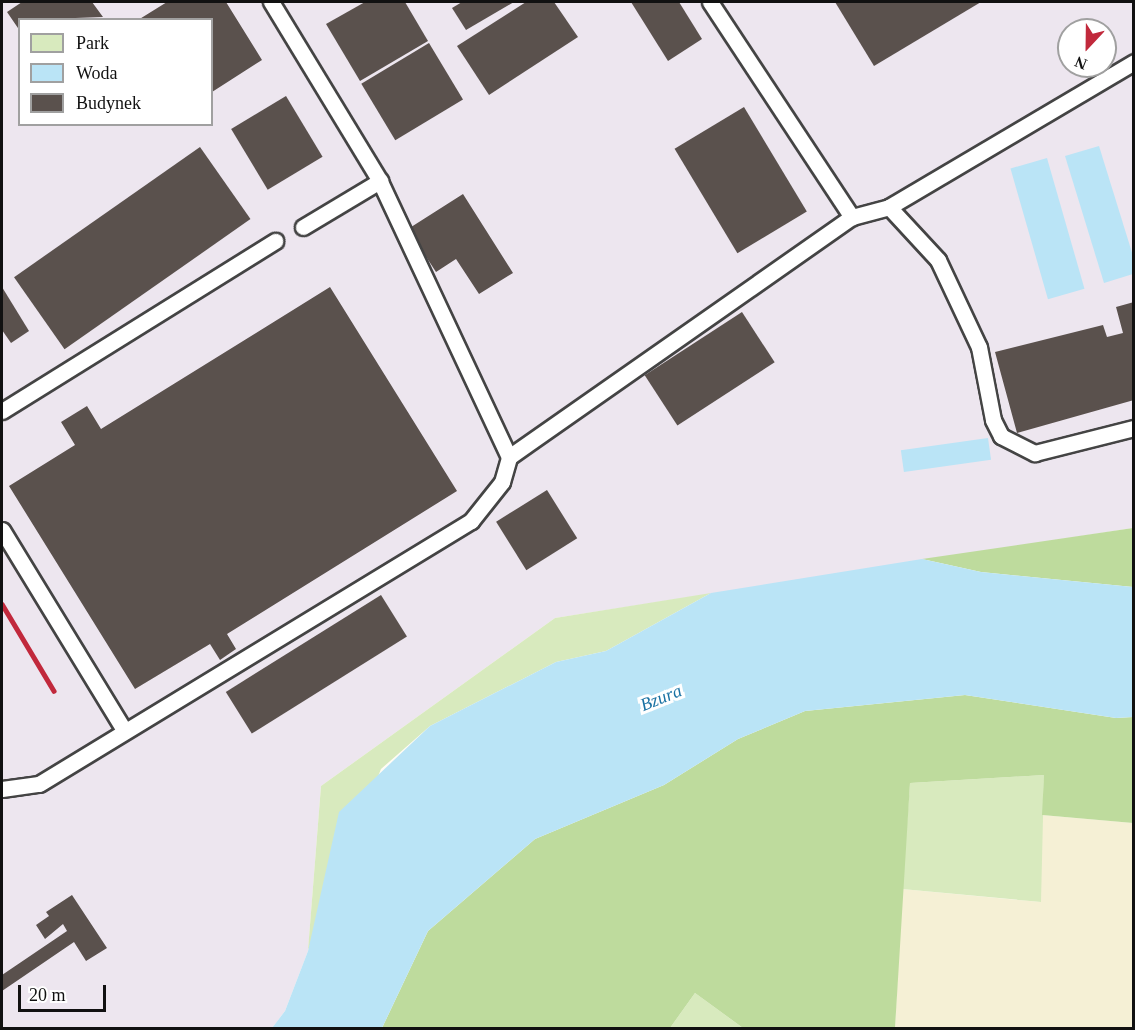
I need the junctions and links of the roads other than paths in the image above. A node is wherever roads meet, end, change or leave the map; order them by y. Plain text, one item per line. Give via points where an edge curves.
1 (271, 2) edge
2 (710, 2) edge
3 (1134, 62) edge
4 (380, 181) junction
5 (890, 207) junction
6 (852, 217) junction
7 (303, 227) dead end
8 (275, 242) dead end
9 (2, 411) edge
10 (1134, 428) edge
11 (509, 457) junction
12 (2, 530) edge
13 (124, 730) junction
14 (2, 789) edge

1 - 4 lane
2 - 6 lane
3 - 5 lane
4 - 7 lane
4 - 11 lane
5 - 6 lane
5 - 10 lane via 938,260 979,347 993,420 1001,436 1035,453
6 - 11 lane
8 - 9 lane
11 - 13 lane via 501,482 471,521
12 - 13 lane
13 - 14 lane via 39,784

